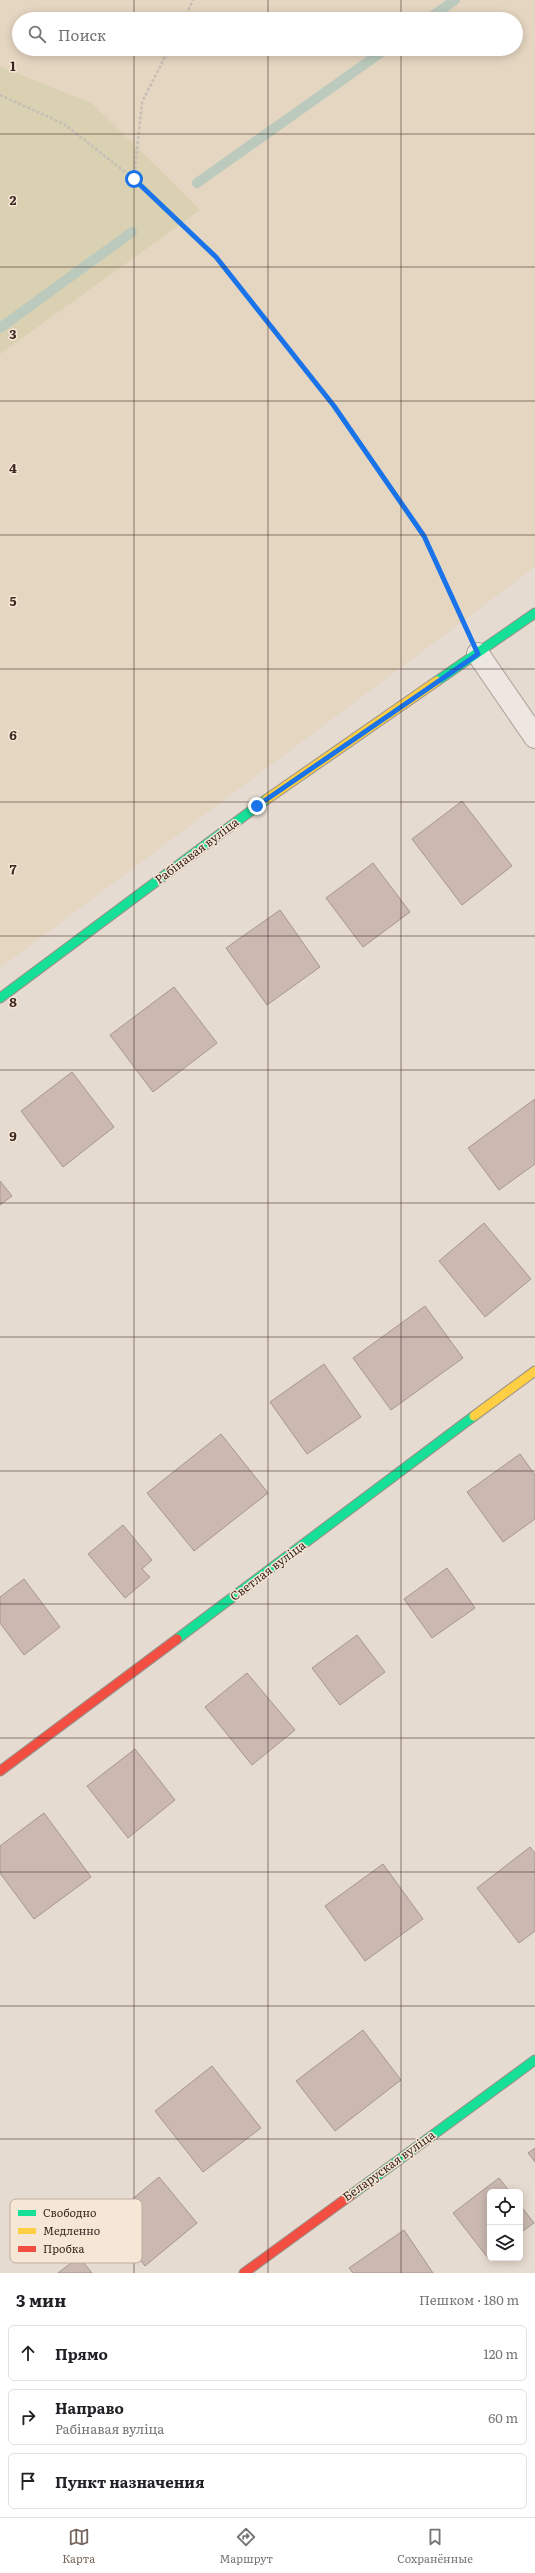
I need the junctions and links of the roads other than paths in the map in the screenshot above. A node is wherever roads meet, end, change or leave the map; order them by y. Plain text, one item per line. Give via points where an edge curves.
1 (535, 613) edge
2 (478, 654) junction
3 (535, 737) edge
4 (0, 998) edge
5 (535, 1371) edge
6 (0, 1770) edge
7 (535, 2060) edge
8 (244, 2273) edge

1 - 2 street, Рабінавая вуліца
2 - 3 street
2 - 4 street, Рабінавая вуліца via 257,806
5 - 6 street, Светлая вуліца
7 - 8 street, Беларуская вуліца

